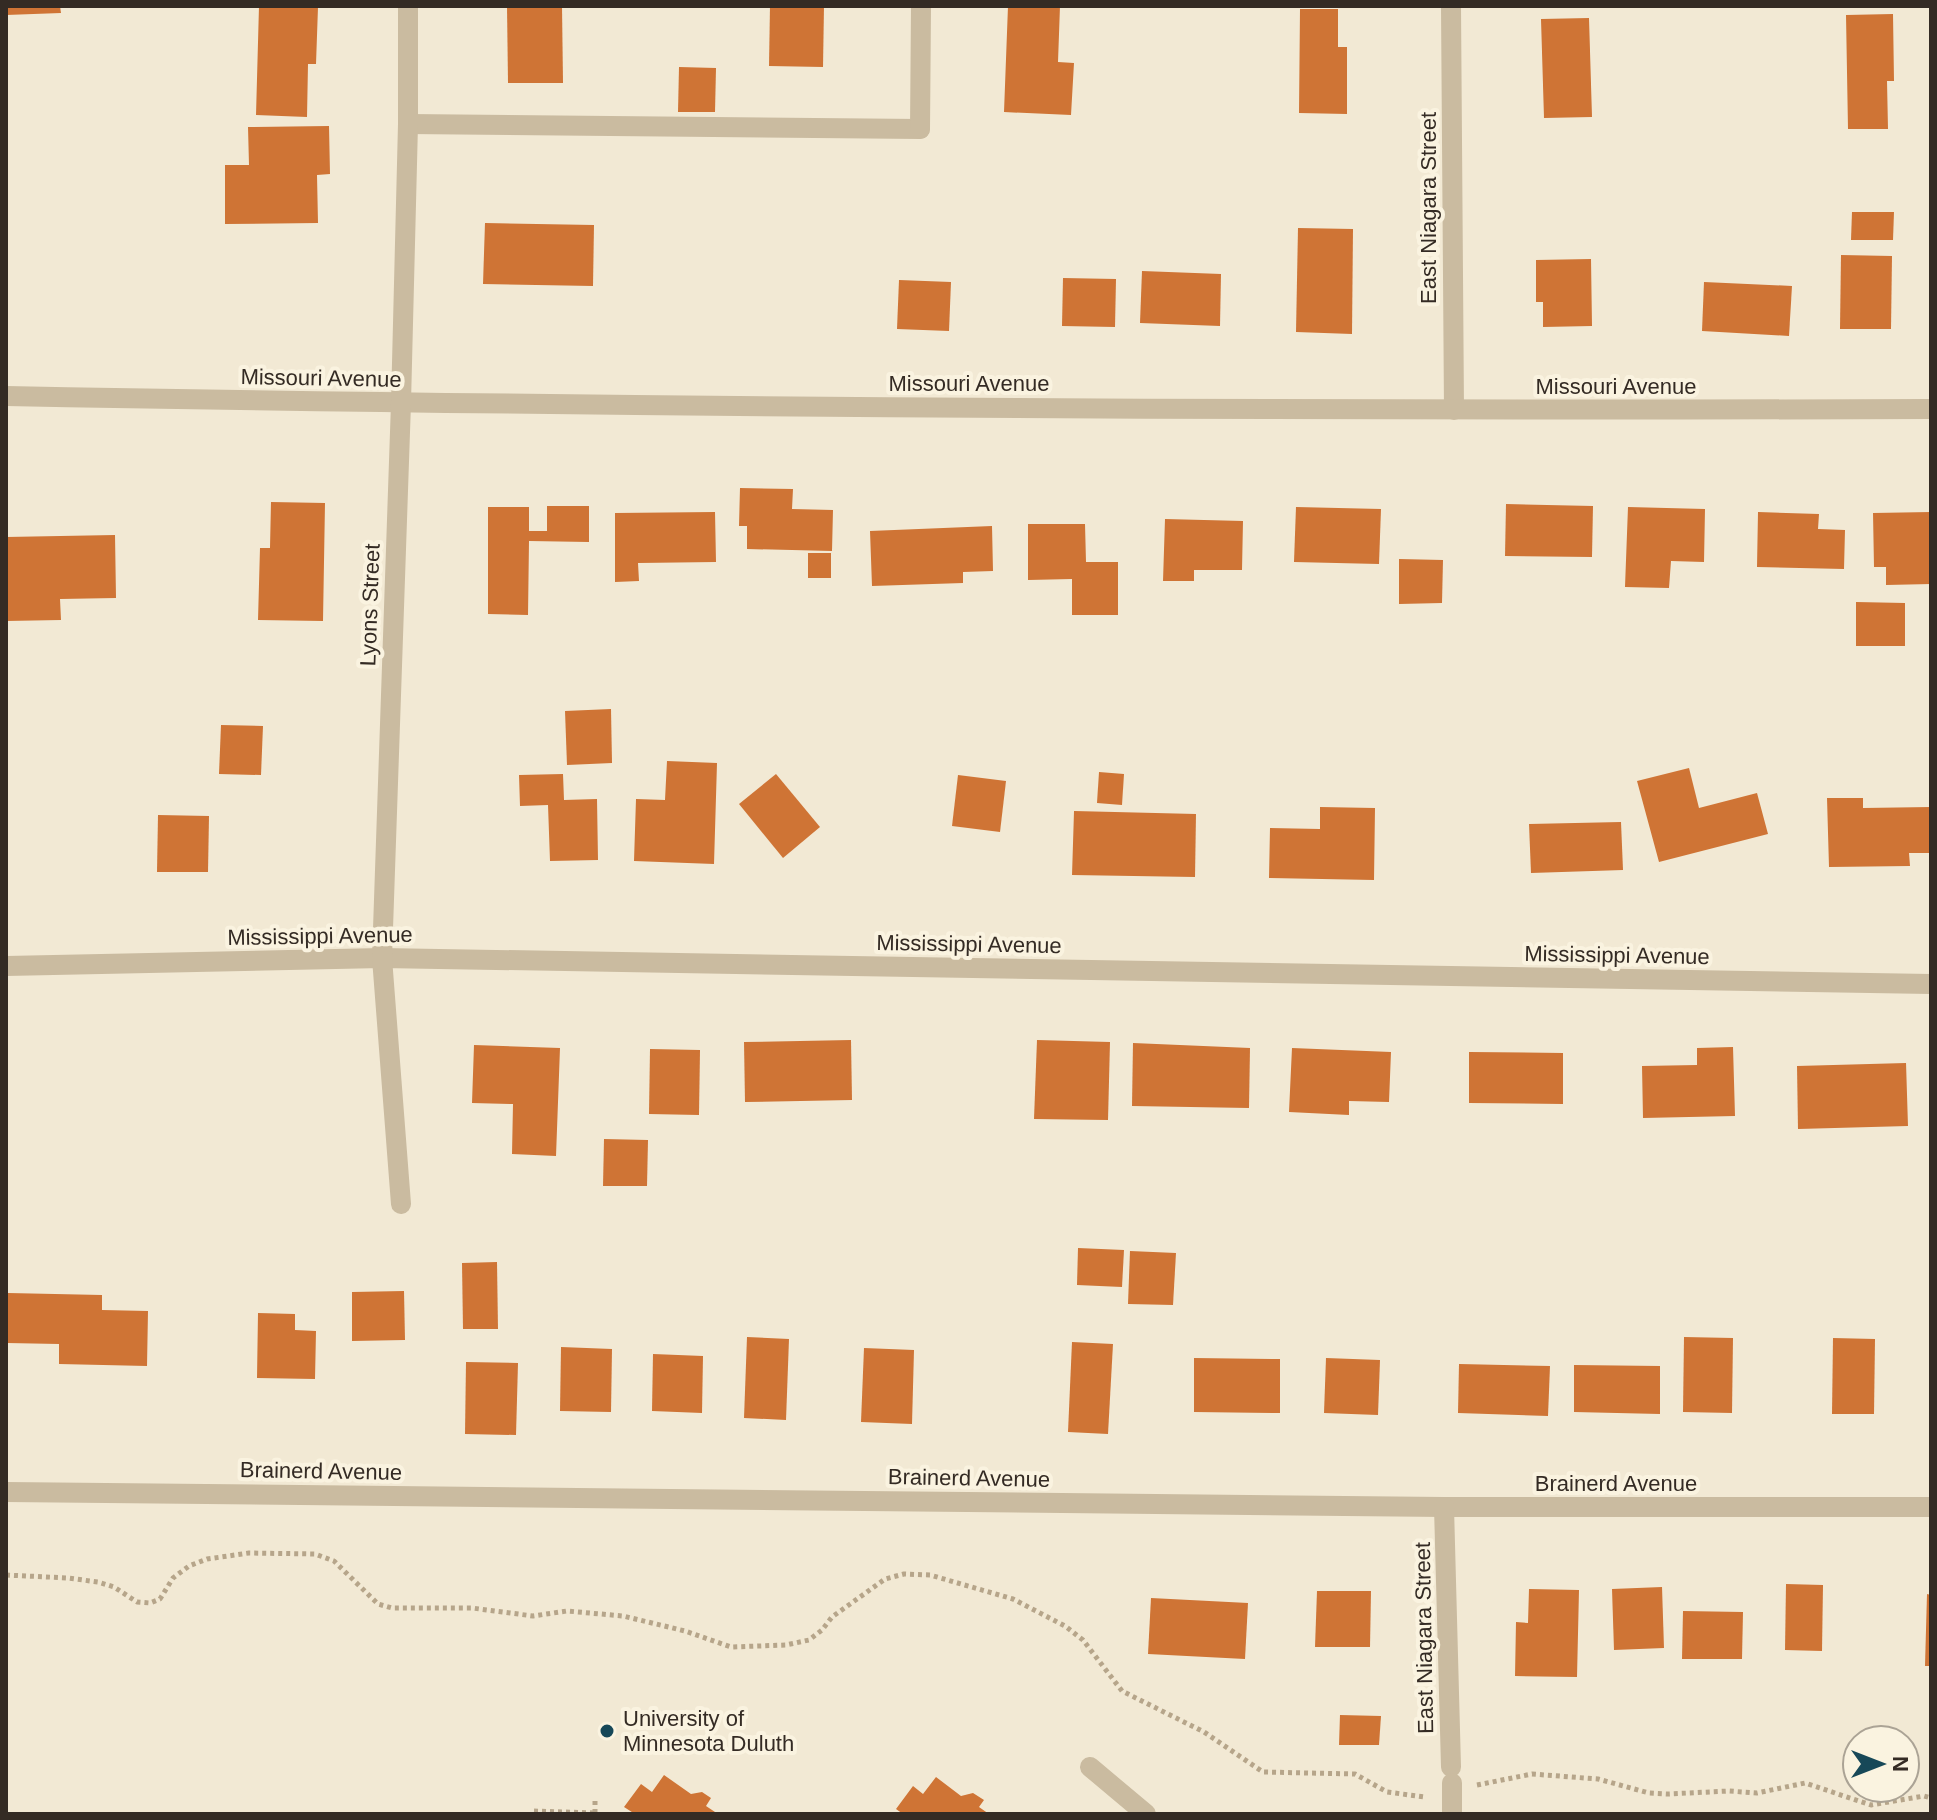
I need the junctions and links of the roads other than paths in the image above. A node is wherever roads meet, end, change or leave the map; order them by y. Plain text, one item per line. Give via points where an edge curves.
1 (408, 6) edge
2 (921, 6) edge
3 (1451, 6) edge
4 (408, 124) junction
5 (6, 396) edge
6 (401, 403) junction
7 (1931, 409) edge
8 (1454, 410) junction
9 (382, 958) junction
10 (6, 966) edge
11 (1931, 984) edge
12 (401, 1204) dead end
13 (6, 1492) edge
14 (1444, 1507) junction
15 (1931, 1507) edge
16 (1090, 1767) dead end
17 (1146, 1814) edge
18 (1452, 1814) edge

1 - 4 street, Lyons Street
2 - 4 street via 920,129
3 - 8 street, East Niagara Street
4 - 6 street, Lyons Street
5 - 6 street, Missouri Avenue
6 - 8 street, Missouri Avenue
6 - 9 street, Lyons Street
7 - 8 street, Missouri Avenue
9 - 10 street, Mississippi Avenue
9 - 11 street, Mississippi Avenue
9 - 12 street, Lyons Street
13 - 14 street, Brainerd Avenue
14 - 15 street, Brainerd Avenue
14 - 18 street, East Niagara Street
16 - 17 street

